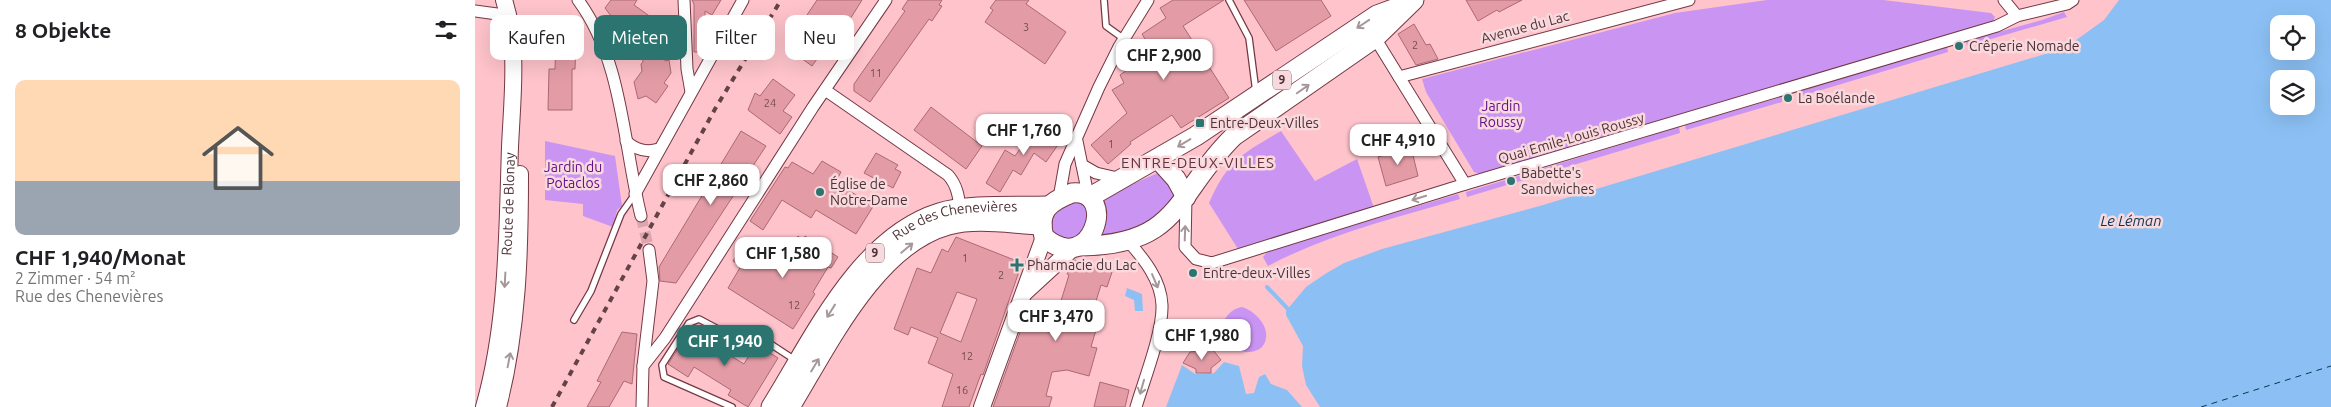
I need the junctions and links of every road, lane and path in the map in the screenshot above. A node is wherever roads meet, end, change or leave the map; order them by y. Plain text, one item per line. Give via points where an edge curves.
1 (478, 0) edge
2 (504, 0) edge
3 (515, 0) edge
4 (578, 0) edge
5 (684, 0) edge
6 (743, 0) edge
7 (886, 0) edge
8 (1104, 0) edge
9 (1148, 0) edge
10 (1229, 0) edge
11 (1689, 0) edge
12 (2004, 0) edge
13 (2073, 0) edge
14 (1410, 2) edge
15 (475, 9) edge
16 (498, 15) edge
17 (507, 15) edge
18 (2017, 16) junction
19 (1375, 38) junction
20 (1124, 39) junction
21 (512, 60) edge
22 (1399, 77) junction
23 (825, 90) junction
24 (691, 92) junction
25 (1257, 97) junction
26 (626, 141) junction
27 (1077, 141) junction
28 (659, 149) junction
29 (1158, 159) junction
30 (1081, 165) junction
31 (1123, 179) junction
32 (1465, 184) junction
33 (635, 194) junction
34 (1087, 196) junction
35 (1186, 197) junction
36 (1054, 202) junction
37 (960, 210) junction
38 (641, 216) tunnel mouth
39 (1042, 236) junction
40 (1129, 241) junction
41 (1077, 247) junction
42 (649, 250) tunnel mouth
43 (1022, 295) junction
44 (574, 320) dead end
45 (799, 363) junction
46 (643, 366) junction
47 (484, 407) edge
48 (498, 407) edge
49 (642, 407) edge
50 (732, 407) edge
51 (771, 407) edge
52 (790, 407) edge
53 (982, 407) edge
54 (1136, 407) edge

1 - 15 street
2 - 17 main road, Route de Blonay
48 -> 3 main road, Route de Blonay via 509,361 518,294 521,52
4 - 26 street via 590,15 606,47
5 - 24 street
6 - 24 street
7 - 23 street
8 - 20 lane via 1106,26
9 - 20 street
10 - 25 lane via 1251,45
11 - 22 street, Avenue du Lac
12 - 18 street
13 - 18 street, Quai Emile-Louis Roussy
14 - 19 main road, 9
14 -> 25 main road, 9 via 1377,15
15 - 16 street
18 - 32 street, Quai Emile-Louis Roussy via 1997,26
19 - 22 street
35 -> 19 main road, 9 via 1234,136
20 - 27 street via 1099,87
21 -> 47 main road, Route de Blonay via 505,294
22 - 32 street
23 - 37 street via 948,175 954,182
23 - 46 street via 665,338
24 - 28 street
25 -> 29 main road, 9
26 - 28 street via 633,148
26 - 33 street
27 - 30 street
27 - 36 street via 1065,164
28 - 33 street
29 - 31 main road, 9
29 - 35 main road via 1176,179
30 - 31 street via 1096,173
30 - 34 street
31 - 34 main road, 9
32 -> 35 street, Quai Emile-Louis Roussy via 1213,264 1196,259 1185,247
33 - 38 street
33 - 44 lane via 621,214 591,291
34 - 36 main road via 1072,193
34 - 41 main road via 1095,206 1097,221 1091,236
35 - 40 main road, 9 via 1165,222
36 - 37 main road, Rue des Chenevières / 9
36 - 39 main road via 1043,216
37 -> 45 main road, Rue des Chenevières / 9 via 924,220 882,246 850,282
39 - 41 main road via 1060,247
39 - 43 main road
52 -> 39 main road, Rue des Chenevières / 9 via 860,293 881,268 917,239 947,226 978,222 1023,224
40 - 41 main road, 9
40 -> 54 street via 1148,266 1158,286 1162,306
41 - 43 main road
42 - 46 street via 653,281
43 - 53 main road
45 - 50 lane via 758,337 741,339 731,336 699,319 689,323 662,365 664,377
45 - 51 main road, Rue des Chenevières / 9
46 - 49 street

